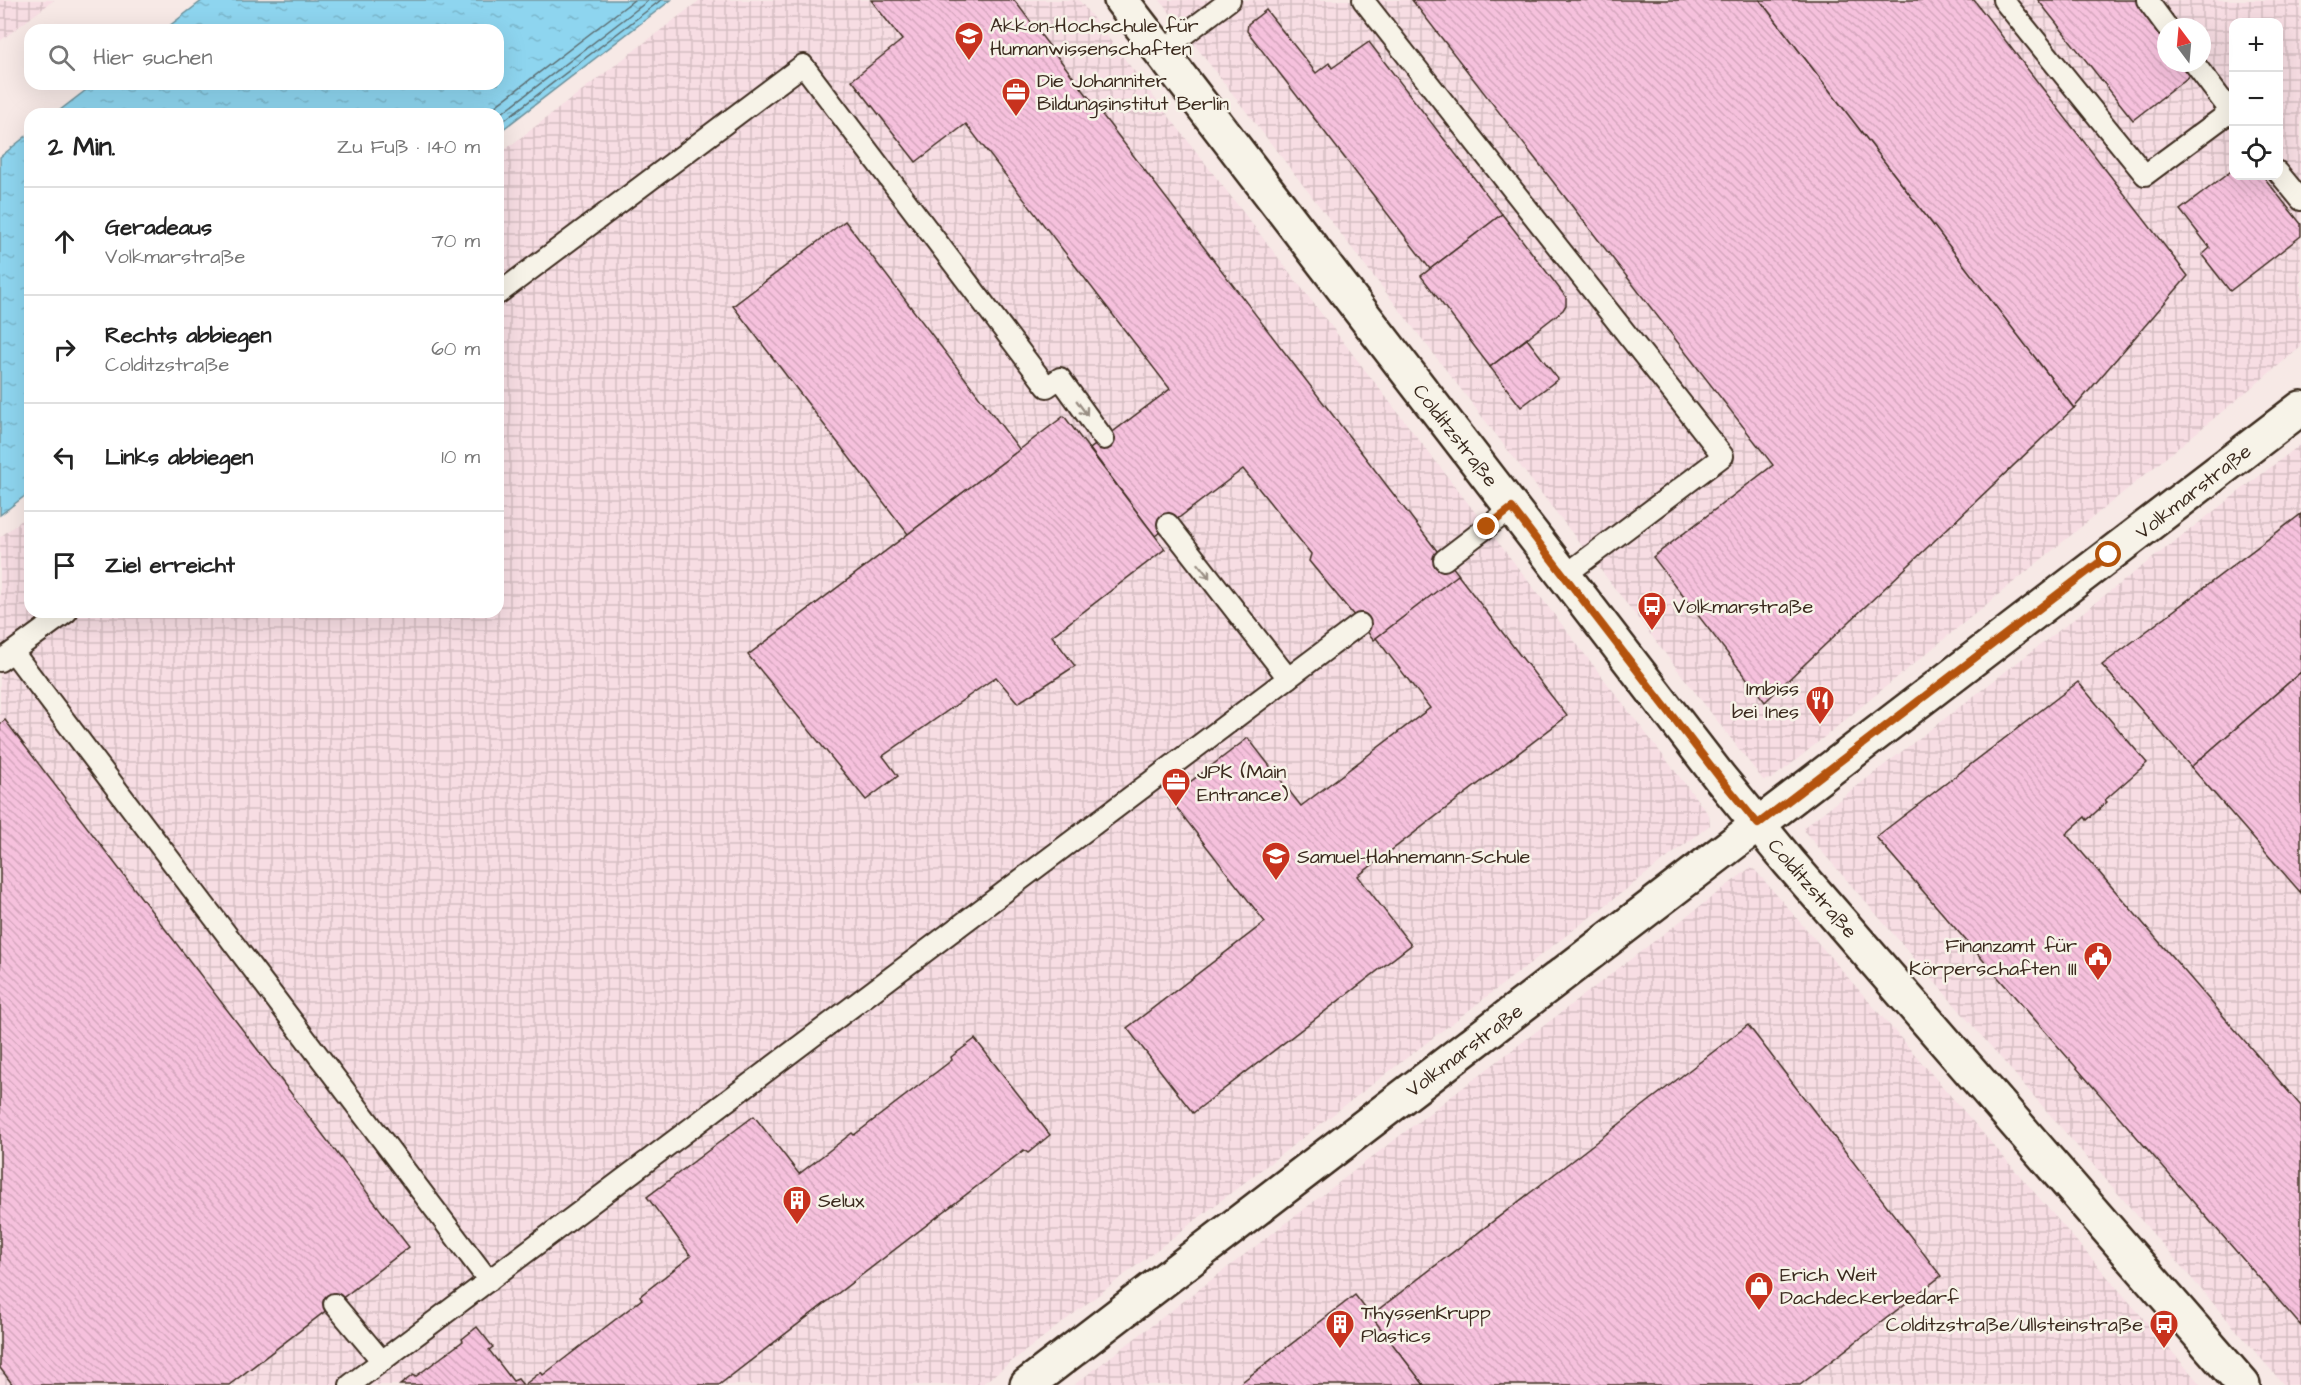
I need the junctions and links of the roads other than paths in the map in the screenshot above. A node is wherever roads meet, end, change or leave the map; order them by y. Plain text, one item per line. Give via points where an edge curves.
1 (1121, 0) edge
2 (1230, 0) edge
3 (1363, 0) edge
4 (2003, 0) edge
5 (2147, 0) edge
6 (2160, 18) edge
7 (1161, 52) junction
8 (2201, 72) edge
9 (2229, 110) edge
10 (2229, 116) edge
11 (2283, 178) edge
12 (2301, 200) edge
13 (504, 289) edge
14 (2301, 408) edge
15 (1104, 439) dead end
16 (1512, 508) junction
17 (1168, 524) dead end
18 (1444, 560) dead end
19 (1564, 576) junction
20 (59, 618) edge
21 (1360, 624) dead end
22 (6, 656) edge
23 (1288, 678) junction
24 (1758, 824) junction
25 (489, 1281) junction
26 (334, 1304) dead end
27 (382, 1361) junction
28 (350, 1385) edge
29 (1028, 1385) edge
30 (2243, 1385) edge

1 - 7 street, Colditzstraße
2 - 7 lane
3 - 19 lane via 1723,456
4 - 10 lane via 2145,175
5 - 6 lane
7 - 16 street, Colditzstraße
8 - 9 lane
11 - 12 lane
13 -> 15 lane via 803,65 1047,387 1060,378
14 - 24 street, Volkmarstraße
16 - 18 lane
16 - 19 street, Colditzstraße
17 -> 23 lane
19 - 24 street, Colditzstraße
20 - 22 lane
21 - 23 lane
22 - 25 lane
23 - 25 lane
24 - 29 street, Volkmarstraße
24 - 30 street, Colditzstraße
25 - 27 lane
26 - 27 lane
27 - 28 lane

